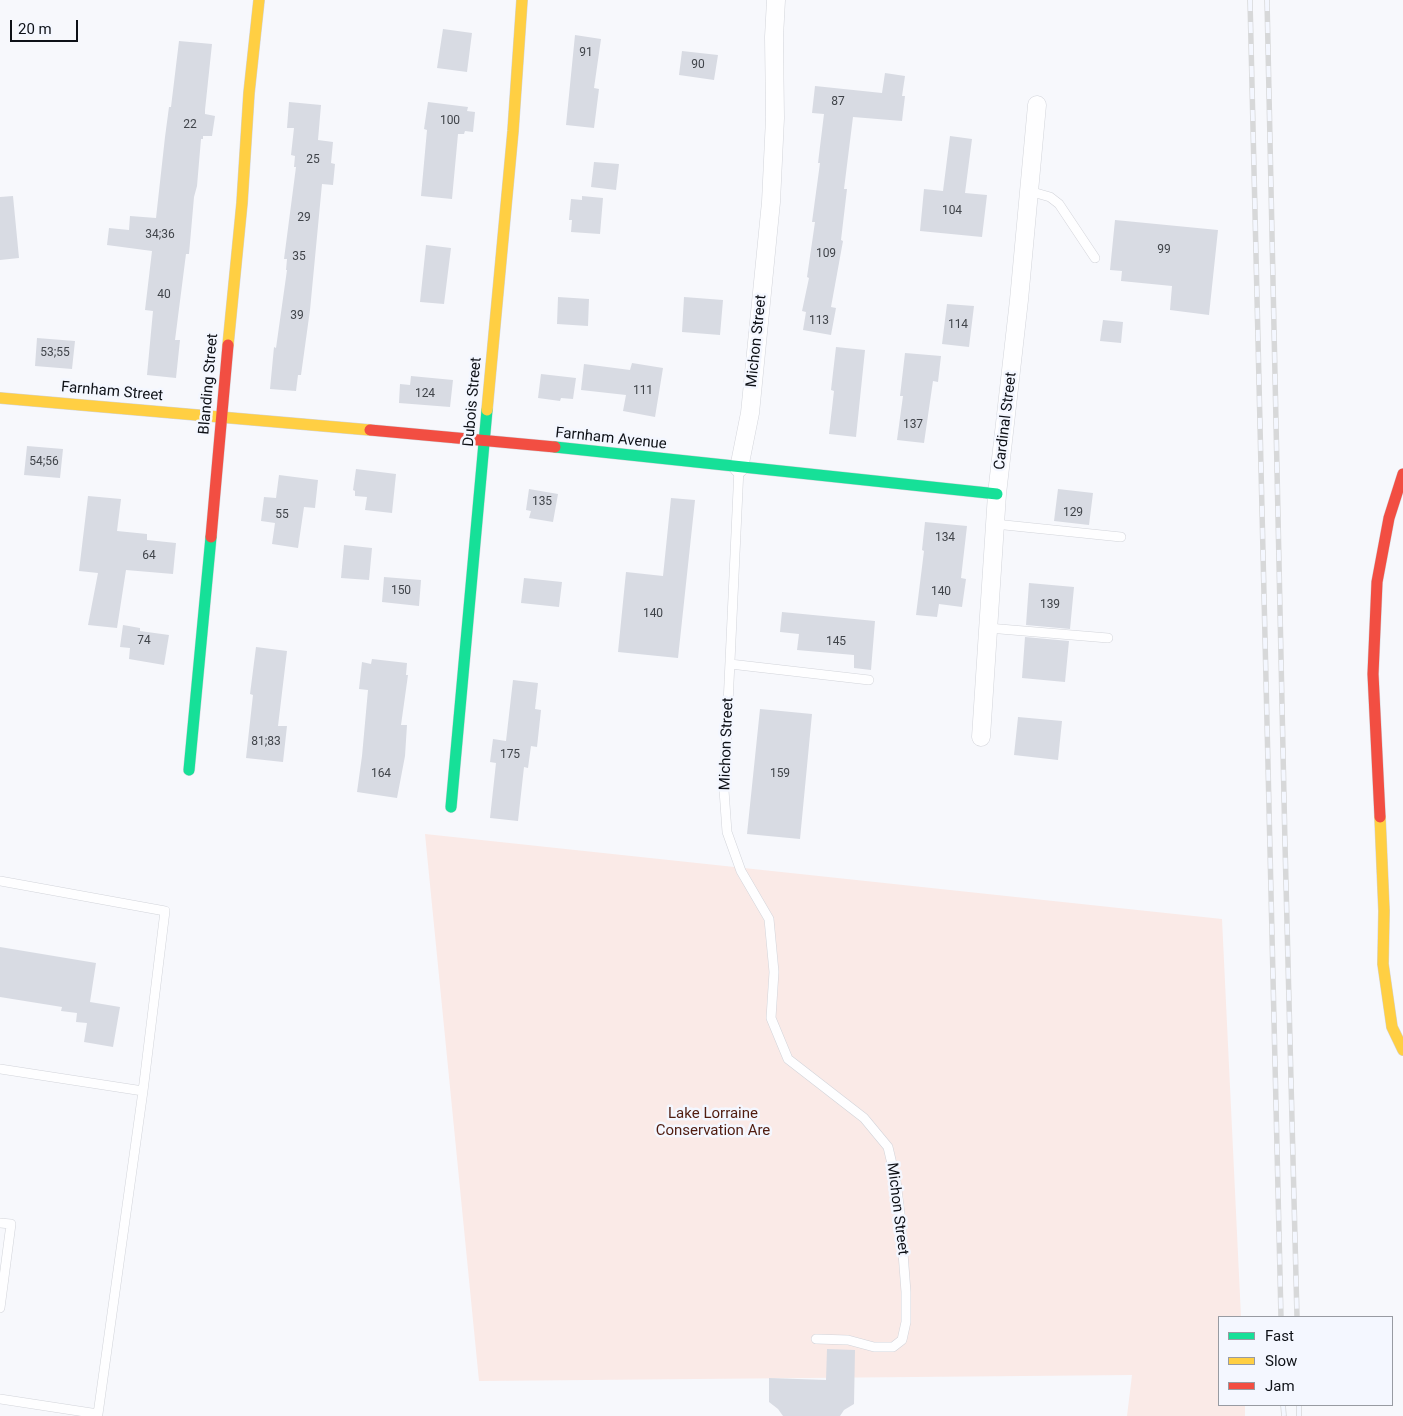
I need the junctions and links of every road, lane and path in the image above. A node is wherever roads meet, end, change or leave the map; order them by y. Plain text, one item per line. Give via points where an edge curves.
1 (259, 0) edge
2 (522, 0) edge
3 (776, 0) edge
4 (1037, 106) dead end
5 (1029, 191) junction
6 (1095, 258) dead end
7 (0, 398) edge
8 (220, 416) junction
9 (485, 440) junction
10 (739, 468) junction
11 (1403, 474) edge
12 (997, 494) junction
13 (995, 524) junction
14 (1121, 536) dead end
15 (988, 628) junction
16 (1108, 638) dead end
17 (730, 664) junction
18 (869, 680) dead end
19 (981, 737) dead end
20 (188, 770) dead end
21 (451, 808) dead end
22 (0, 881) edge
23 (1403, 1050) edge
24 (0, 1069) edge
25 (143, 1091) junction
26 (0, 1222) edge
27 (0, 1308) edge
28 (816, 1339) dead end
29 (0, 1399) edge

1 - 8 street, Blanding Street
2 - 9 street, Dubois Street
3 - 10 street, Michon Street via 771,202 750,413
4 - 5 street, Cardinal Street
5 - 6 lane via 1050,197 1059,204
5 - 12 street, Cardinal Street
7 - 8 street, Farnham Street
8 - 9 street, Farnham Avenue
8 - 20 street, Blanding Street
9 - 10 street, Farnham Avenue
9 - 21 street, Dubois Street
10 - 12 street, Farnham Avenue
10 - 17 lane, Michon Street
11 - 23 street via 1388,518 1377,582 1373,674 1384,911 1383,964 1392,1027
12 - 13 street, Cardinal Street
13 - 14 lane
13 - 15 street, Cardinal Street
15 - 16 lane
15 - 19 street, Cardinal Street
17 - 18 lane
17 - 28 lane, Michon Street via 724,790 727,832 741,871 769,919 774,972 771,1018 788,1059 864,1118 888,1147 896,1181 906,1292 902,1340 892,1347 874,1347 848,1340
22 - 25 lane via 165,912
24 - 25 lane
25 - 29 lane via 98,1414
26 - 27 lane via 11,1224

